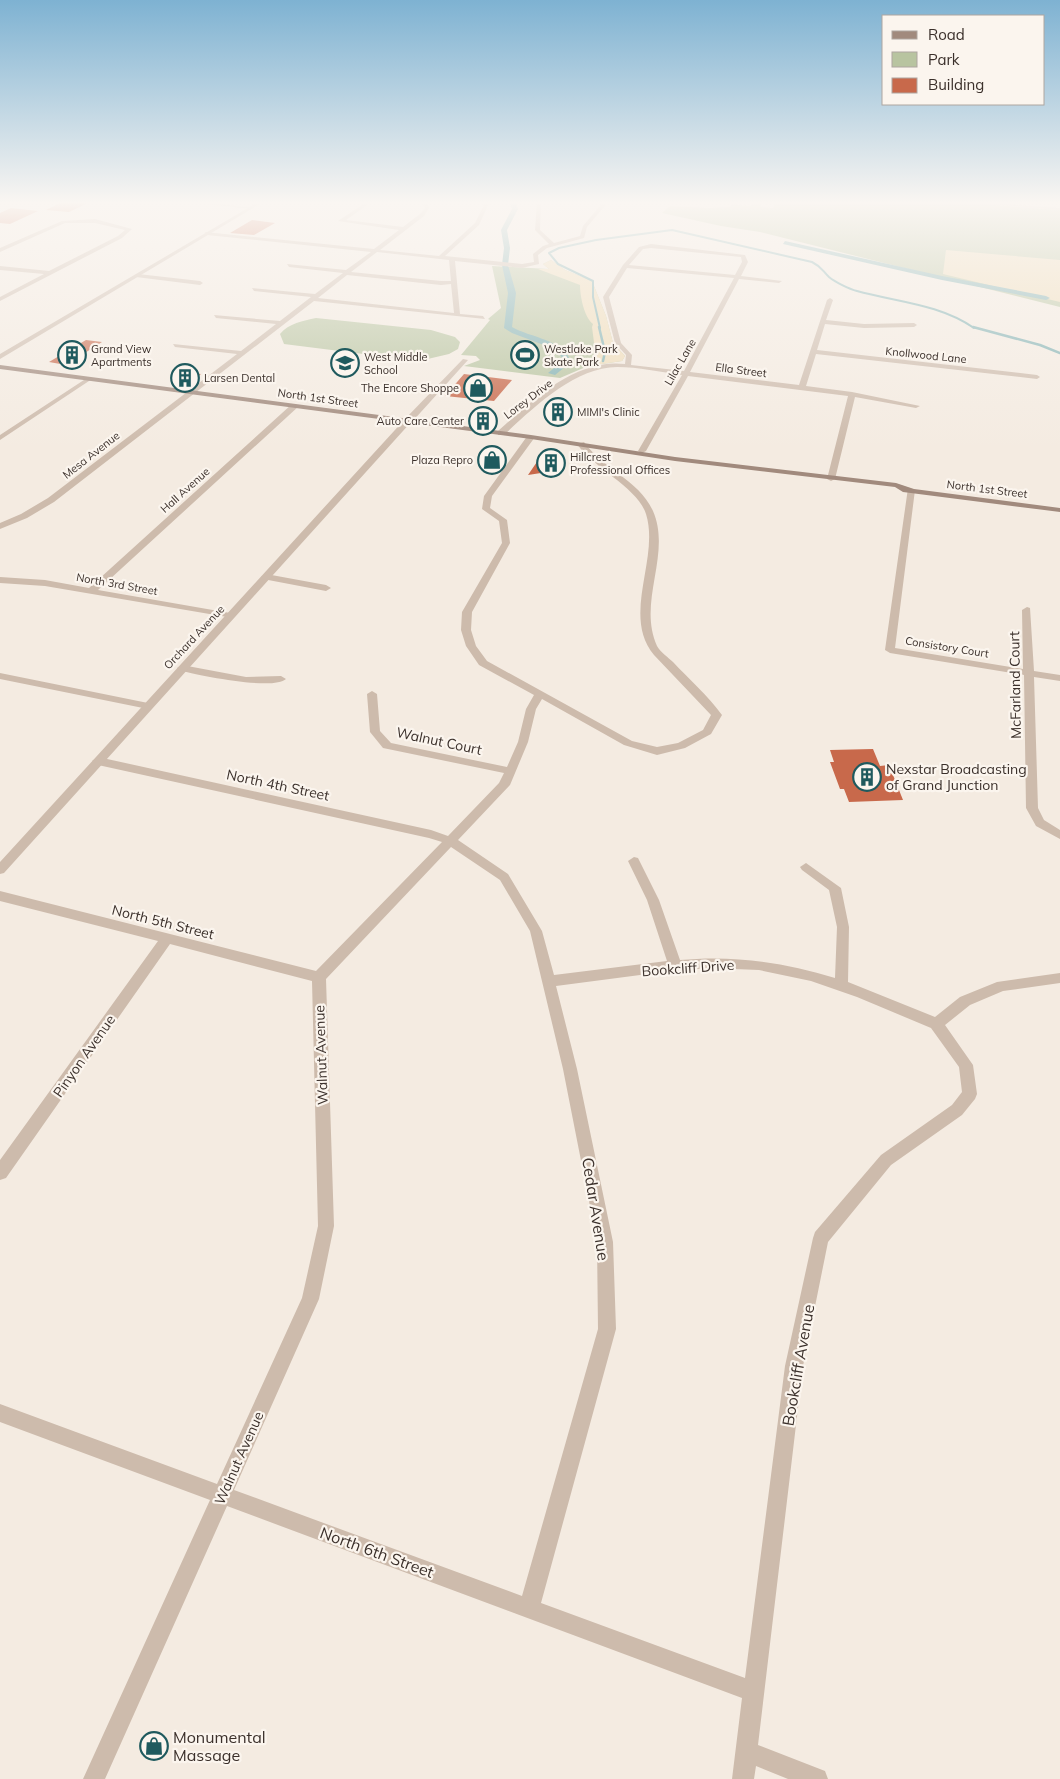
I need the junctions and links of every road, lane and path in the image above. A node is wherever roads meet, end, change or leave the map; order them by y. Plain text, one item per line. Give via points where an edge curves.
1 (28, 284) edge
2 (124, 284) edge
3 (333, 284) edge
4 (454, 284) edge
5 (614, 284) edge
6 (735, 284) edge
7 (254, 289) dead end
8 (315, 298) junction
9 (0, 299) edge
10 (830, 300) dead end
11 (457, 315) junction
12 (216, 316) dead end
13 (483, 318) dead end
14 (823, 322) junction
15 (281, 323) junction
16 (914, 325) dead end
17 (175, 345) dead end
18 (814, 352) junction
19 (242, 353) junction
20 (0, 357) edge
21 (466, 360) dead end
22 (628, 366) junction
23 (0, 367) edge
24 (687, 373) junction
25 (1037, 377) dead end
26 (89, 379) junction
27 (802, 387) junction
28 (190, 392) junction
29 (852, 394) junction
30 (295, 406) junction
31 (916, 406) dead end
32 (408, 421) junction
33 (501, 433) junction
34 (531, 437) junction
35 (0, 438) edge
36 (581, 444) junction
37 (603, 448) junction
38 (642, 451) junction
39 (684, 459) junction
40 (831, 478) junction
41 (911, 490) junction
42 (1060, 510) edge
43 (0, 526) edge
44 (266, 577) junction
45 (0, 580) edge
46 (326, 588) dead end
47 (91, 591) junction
48 (1027, 610) dead end
49 (230, 616) junction
50 (182, 668) junction
51 (1030, 674) junction
52 (0, 676) edge
53 (1060, 678) edge
54 (281, 679) dead end
55 (372, 694) dead end
56 (540, 694) junction
57 (148, 706) junction
58 (98, 761) junction
59 (510, 771) junction
60 (1060, 835) edge
61 (451, 841) junction
62 (634, 861) dead end
63 (806, 867) dead end
64 (0, 870) edge
65 (0, 896) edge
66 (167, 938) junction
67 (675, 966) junction
68 (319, 977) junction
69 (1060, 978) edge
70 (550, 981) junction
71 (841, 985) junction
72 (936, 1024) junction
73 (0, 1173) edge
74 (0, 1413) edge
75 (222, 1495) junction
76 (529, 1608) junction
77 (754, 1692) junction
78 (747, 1752) junction
79 (94, 1779) edge
80 (743, 1779) edge
81 (817, 1779) edge

1 - 9 street
2 - 20 street
3 - 8 street, Mesa Avenue
4 - 11 street
5 - 22 street via 606,297 618,343 629,355
6 - 24 street, Lilac Lane
7 - 8 street
8 - 11 street
8 - 15 street, Mesa Avenue
10 - 14 street
11 - 13 street
12 - 15 street
14 - 16 street
14 - 18 street
15 - 19 street, Mesa Avenue
17 - 19 street
18 - 25 street, Knollwood Lane
18 - 27 street
19 - 28 street, Mesa Avenue
21 - 32 street, Orchard Avenue
22 - 24 street, Ella Street
22 - 33 street, Lorey Drive via 604,366 579,373
23 - 26 main road, North 1st Street
24 - 27 street, Ella Street
24 - 38 street, Lilac Lane
26 - 28 main road, North 1st Street
26 - 35 street
27 - 29 street, Ella Street
28 - 30 main road, North 1st Street
28 - 43 street, Mesa Avenue via 51,500
29 - 31 street, Ella Street
29 - 40 street
30 - 32 main road, North 1st Street
30 - 47 street, Hall Avenue
32 - 33 main road, North 1st Street
32 - 44 street, Orchard Avenue
33 - 34 main road, North 1st Street
34 - 36 main road, North 1st Street
34 - 56 street via 488,496 486,510 504,520 506,544 467,612 466,630 470,646 483,663
36 - 37 main road, North 1st Street
36 - 56 street via 588,456 633,490 649,512 654,541 646,622 652,646 717,715 707,732 681,746 657,751 628,744
37 - 38 main road, North 1st Street
37 - 39 main road, North 1st Street
38 - 39 main road, North 1st Street
39 - 40 main road, North 1st Street
40 - 41 main road, North 1st Street via 860,485
41 - 42 main road, North 1st Street
41 - 51 street, Consistory Court via 890,650
44 - 46 street
44 - 49 street, Orchard Avenue
45 - 47 street, North 3rd Street
47 - 49 street, North 3rd Street
48 - 51 street, McFarland Court
49 - 50 street, Orchard Avenue
50 - 54 street via 246,680
50 - 57 street, Orchard Avenue
51 - 53 street, Consistory Court
51 - 60 street, McFarland Court via 1032,808 1040,823
52 - 57 street
55 - 59 street, Walnut Court via 375,732 387,746
56 - 59 street via 531,709 523,742
57 - 58 street, Orchard Avenue
58 - 61 street, North 4th Street
58 - 64 street, Orchard Avenue
59 - 61 street via 504,785
61 - 68 street
61 - 70 street, Cedar Avenue via 504,876 536,930
62 - 67 street via 653,900
63 - 71 street via 835,888 843,927
65 - 66 street, North 5th Street
66 - 68 street, North 5th Street
66 - 73 street, Pinyon Avenue
67 - 70 street, Bookcliff Drive
67 - 71 street, Bookcliff Drive via 733,963 779,969
68 - 75 street, Walnut Avenue via 326,1226 310,1299
69 - 72 street via 1002,986 965,1001
70 - 76 street, Cedar Avenue via 605,1242 607,1329
71 - 72 street, Bookcliff Drive
72 - 77 street, Bookcliff Avenue via 966,1065 970,1094 957,1110 886,1160 821,1238 794,1366
74 - 75 street, North 6th Street
75 - 76 street, North 6th Street
75 - 79 street, Walnut Avenue
76 - 77 street, North 6th Street
77 - 78 street, Bookcliff Avenue
78 - 80 street, Bookcliff Avenue
78 - 81 street

